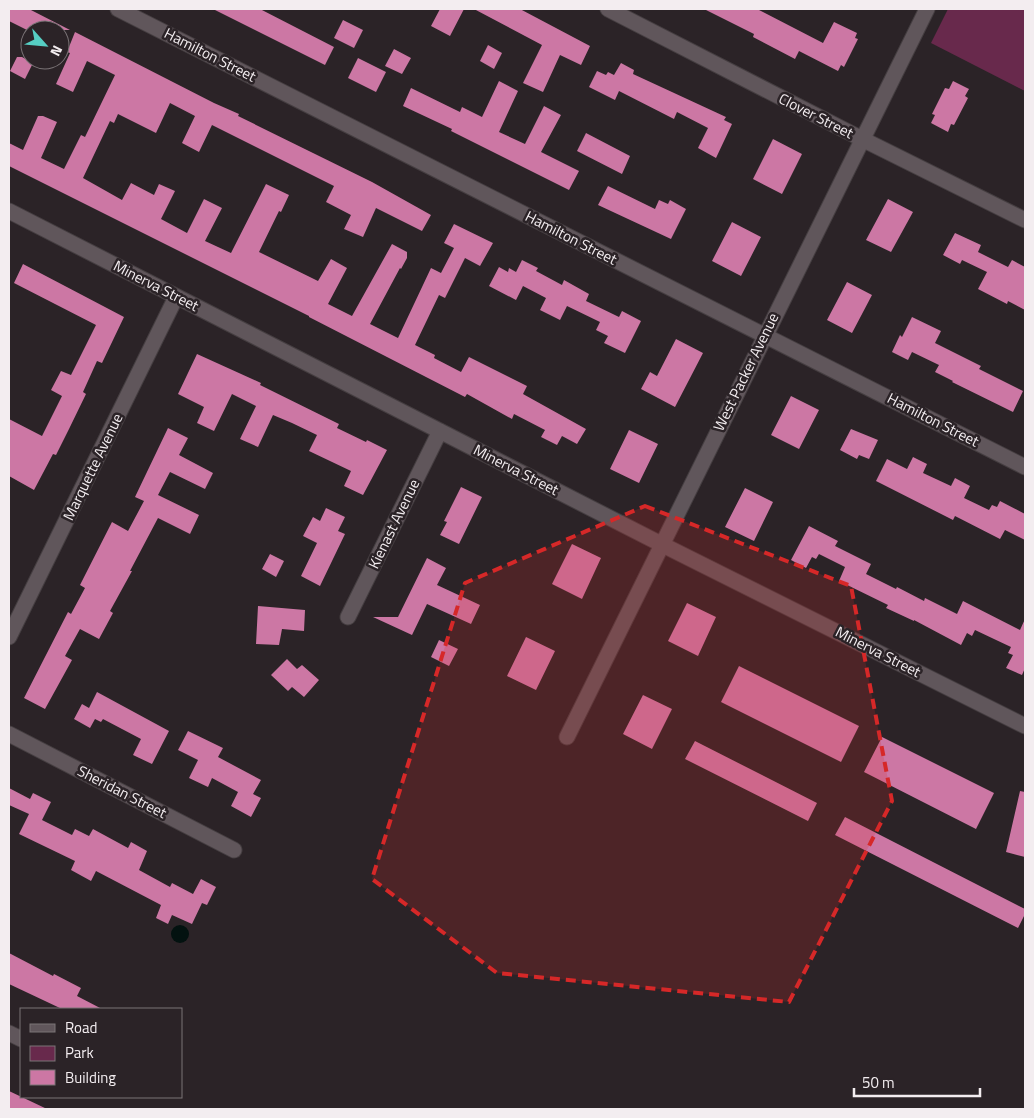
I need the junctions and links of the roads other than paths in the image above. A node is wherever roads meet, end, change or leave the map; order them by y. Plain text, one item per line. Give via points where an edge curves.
1 (118, 9) edge
2 (608, 9) edge
3 (927, 9) edge
4 (862, 139) junction
5 (9, 211) edge
6 (1025, 220) edge
7 (176, 296) junction
8 (764, 336) junction
9 (440, 431) junction
10 (1025, 467) edge
11 (661, 544) junction
12 (348, 617) dead end
13 (9, 637) edge
14 (1025, 726) edge
15 (9, 734) edge
16 (566, 737) dead end
17 (234, 850) dead end

1 - 8 street, Hamilton Street
2 - 4 street, Clover Street
3 - 4 street, West Packer Avenue
4 - 6 street, Clover Street
4 - 8 street, West Packer Avenue
5 - 7 street, Minerva Street
7 - 9 street, Minerva Street
7 - 13 street, Marquette Avenue
8 - 10 street, Hamilton Street
8 - 11 street, West Packer Avenue
9 - 11 street, Minerva Street
9 - 12 street, Kienast Avenue
11 - 14 street, Minerva Street
11 - 16 street, West Packer Avenue
15 - 17 street, Sheridan Street

